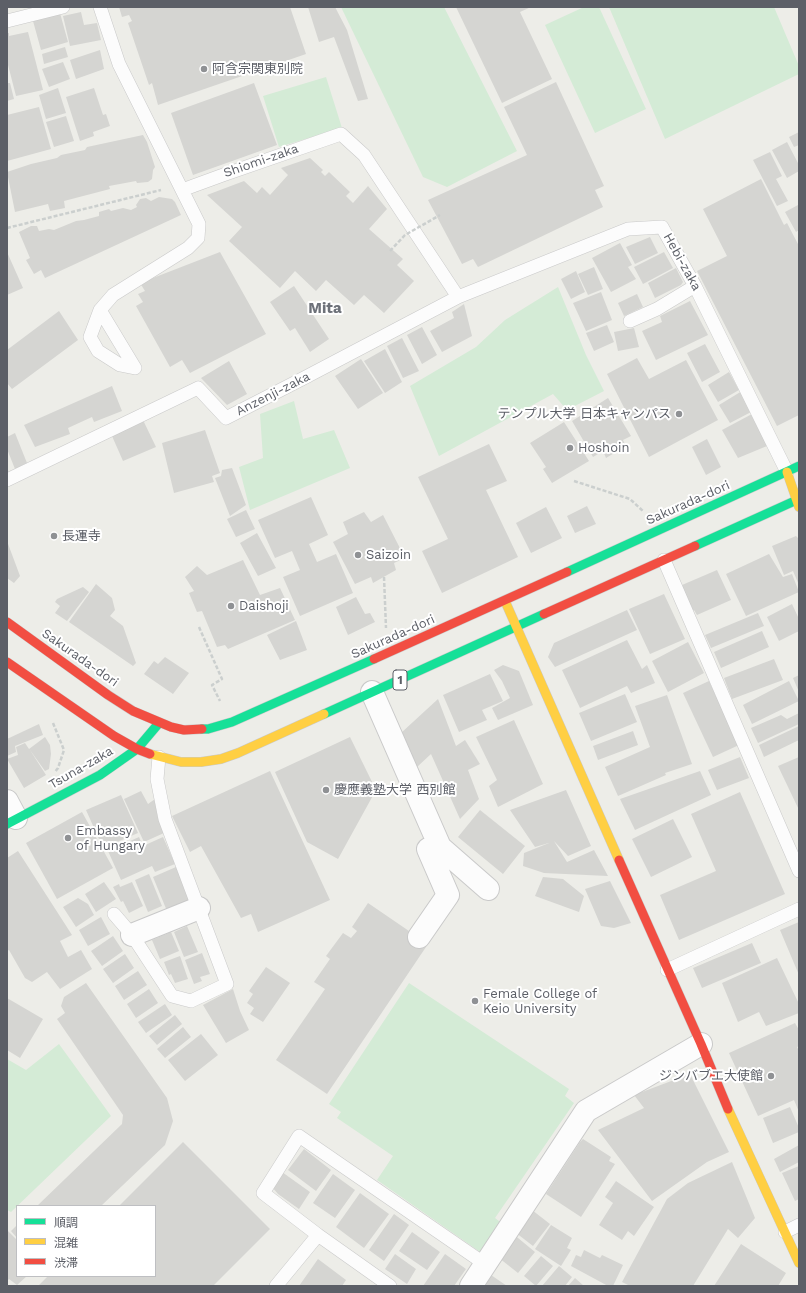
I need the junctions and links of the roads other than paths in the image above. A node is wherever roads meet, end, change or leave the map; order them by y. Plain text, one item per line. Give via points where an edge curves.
1 (63, 7) edge
2 (100, 7) edge
3 (7, 21) edge
4 (182, 190) junction
5 (696, 286) junction
6 (458, 297) junction
7 (100, 310) dead end
8 (630, 320) dead end
9 (793, 469) edge
10 (7, 480) edge
11 (798, 502) edge
12 (664, 560) junction
13 (505, 601) junction
14 (7, 622) edge
15 (516, 628) junction
16 (7, 662) edge
17 (372, 692) junction
18 (158, 723) junction
19 (137, 749) junction
20 (159, 757) junction
21 (10, 815) edge
22 (428, 849) dead end
23 (799, 871) edge
24 (488, 889) dead end
25 (199, 908) junction
26 (799, 909) edge
27 (114, 914) dead end
28 (132, 935) junction
29 (419, 938) dead end
30 (667, 970) junction
31 (701, 1044) junction
32 (799, 1225) edge
33 (785, 1232) junction
34 (318, 1235) junction
35 (799, 1263) edge
36 (485, 1264) junction
37 (276, 1286) edge
38 (390, 1286) edge
39 (471, 1286) edge

1 - 3 lane
2 - 4 lane via 119,64
4 - 6 lane, Shiomi-zaka via 341,134 364,155
4 - 7 lane via 199,224 198,238 188,248 112,295
5 - 6 lane, Hebi-zaka via 662,227 628,229
5 - 8 lane via 657,309
5 - 9 lane, Hebi-zaka
6 - 10 lane, Anzenji-zaka via 226,418 198,388
9 - 11 main road
9 - 13 main road, Sakurada-dori / 1
11 - 12 main road, 1
12 - 15 main road, 1
12 - 23 lane
13 - 15 main road
13 - 18 main road, Sakurada-dori / 1 via 232,722 196,730 184,730
14 - 18 main road, Sakurada-dori / 1 via 108,695
15 - 17 main road, 1
15 - 30 main road
16 - 19 main road, 1
17 - 20 main road, 1 via 221,759 181,762
17 - 24 street via 440,847
18 - 19 main road, Tsuna-zaka
19 - 20 main road, 1
19 - 21 main road, Tsuna-zaka via 100,775
20 - 25 lane via 157,779 165,818
22 - 29 street via 448,895
25 - 28 street
25 - 28 lane via 227,984 191,1001 172,996
26 - 30 lane
27 - 28 lane
30 - 31 main road
31 - 33 main road via 735,1126
31 - 36 street via 586,1110
32 - 33 lane
33 - 35 main road
34 - 36 lane via 263,1193 299,1136
34 - 37 lane
34 - 38 lane
36 - 39 street

